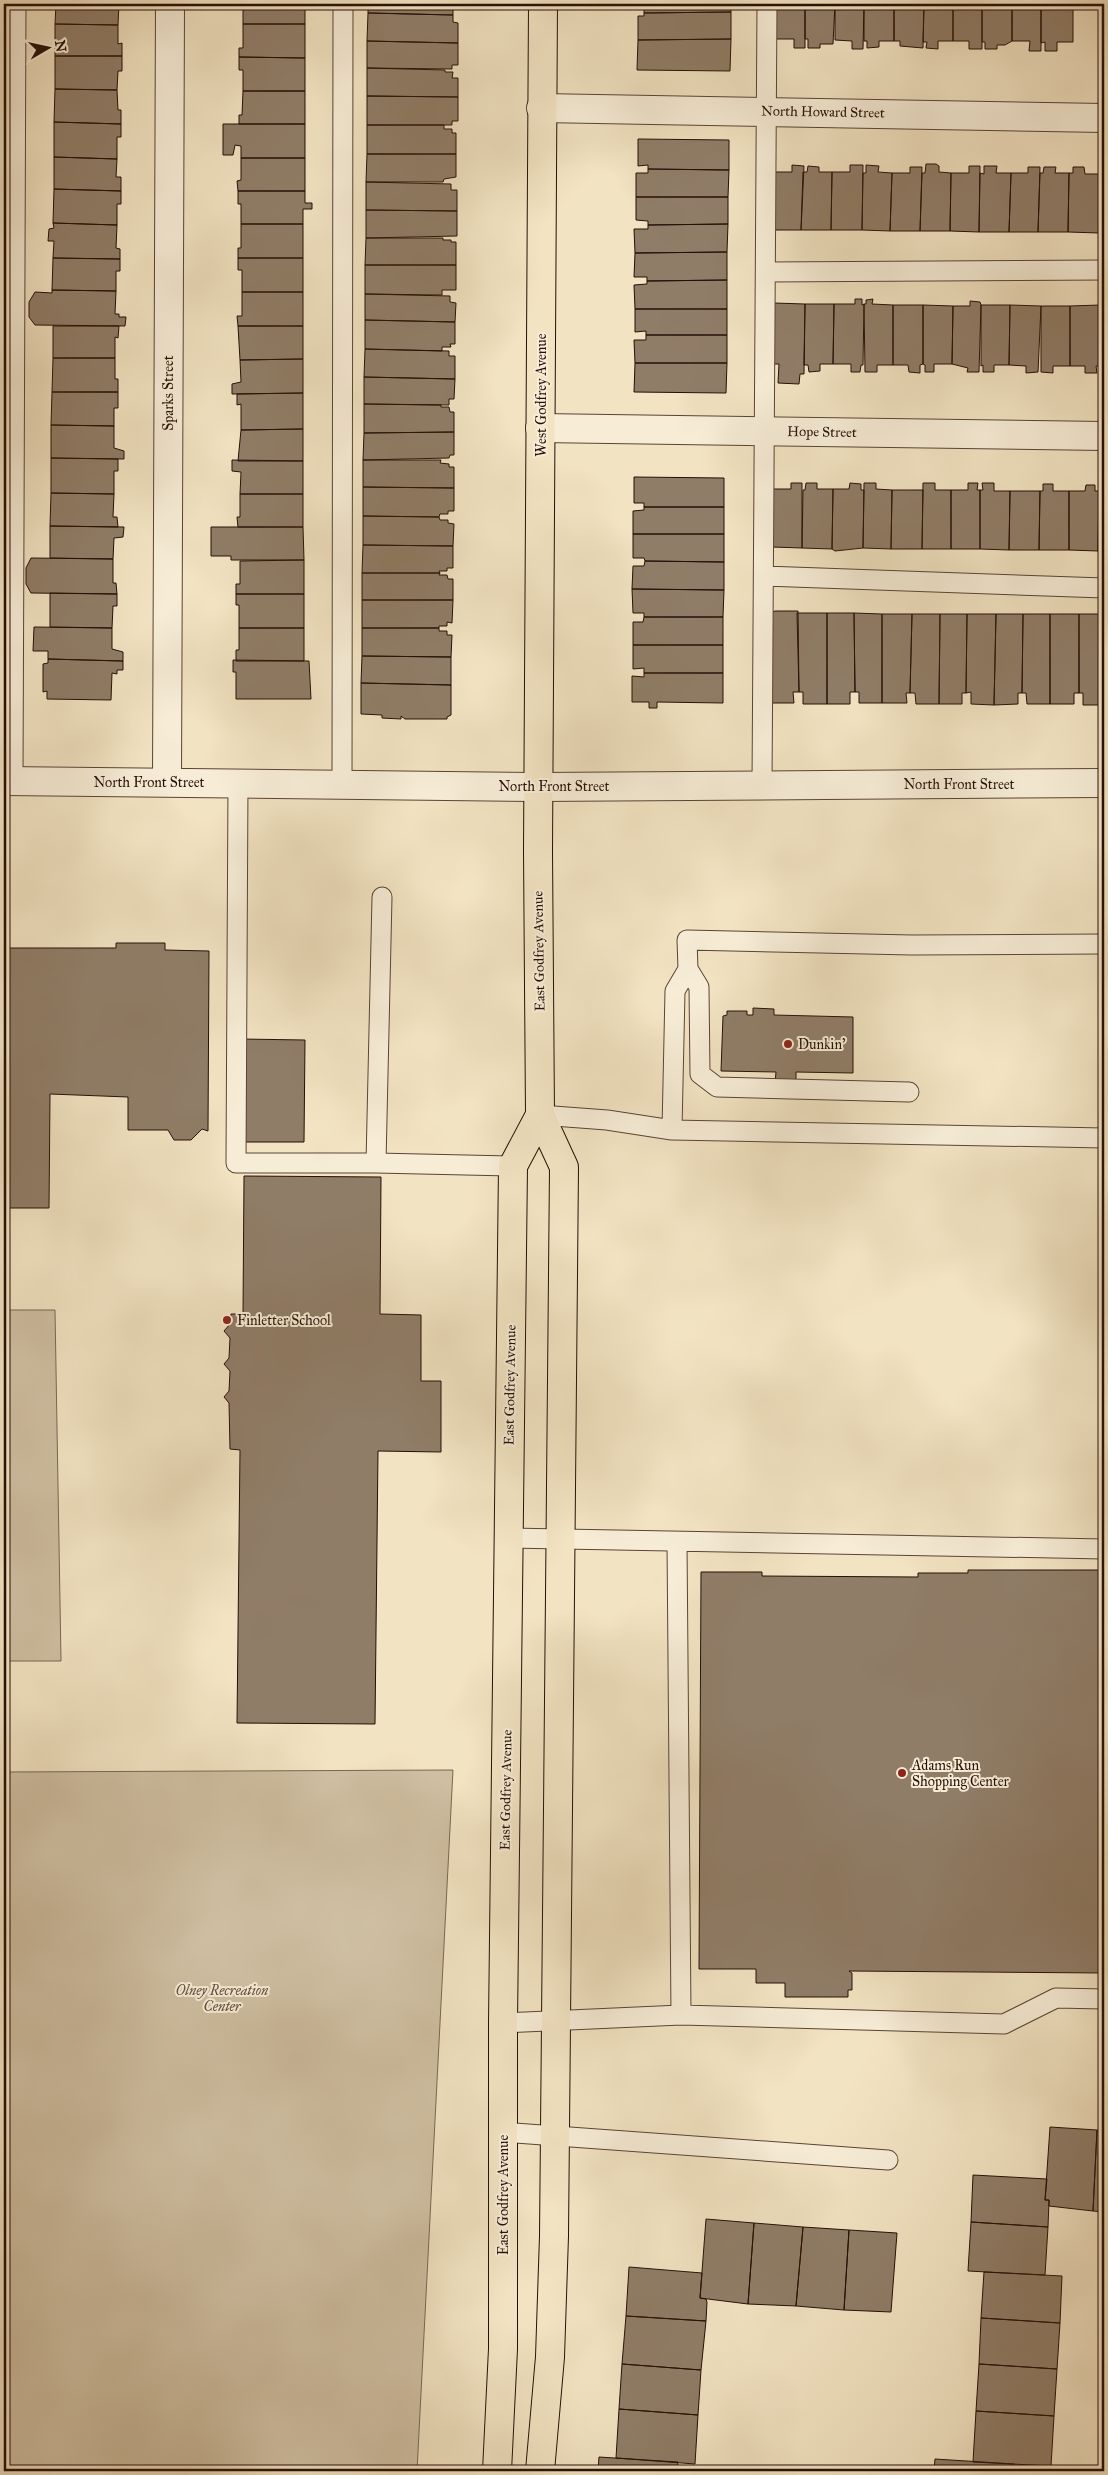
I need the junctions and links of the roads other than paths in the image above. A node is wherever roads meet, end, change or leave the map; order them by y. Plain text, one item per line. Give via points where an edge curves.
1 (16, 4) edge
2 (170, 4) edge
3 (343, 4) edge
4 (543, 4) edge
5 (767, 4) edge
6 (541, 108) junction
7 (767, 111) junction
8 (1104, 118) edge
9 (1104, 270) edge
10 (766, 272) junction
11 (540, 428) junction
12 (765, 432) junction
13 (1104, 436) edge
14 (764, 576) junction
15 (1104, 588) edge
16 (8, 781) edge
17 (167, 782) junction
18 (238, 783) junction
19 (1104, 783) edge
20 (342, 784) junction
21 (762, 785) junction
22 (538, 786) junction
23 (382, 897) dead end
24 (1104, 944) edge
25 (688, 969) junction
26 (909, 1092) dead end
27 (540, 1115) junction
28 (672, 1130) junction
29 (1104, 1138) edge
30 (376, 1163) junction
31 (513, 1166) junction
32 (509, 1538) junction
33 (560, 1540) junction
34 (677, 1542) junction
35 (1104, 1549) edge
36 (1104, 1999) edge
37 (681, 2015) junction
38 (557, 2021) junction
39 (503, 2023) junction
40 (502, 2132) junction
41 (555, 2136) junction
42 (888, 2160) dead end
43 (498, 2471) edge
44 (540, 2471) edge

1 - 16 lane
2 - 17 street, Sparks Street
3 - 20 lane
4 - 6 main road, West Godfrey Avenue
5 - 7 lane
6 - 7 street, North Howard Street
6 - 11 main road, West Godfrey Avenue
7 - 8 street, North Howard Street
7 - 10 lane
9 - 10 lane
10 - 12 lane
11 - 12 street, Hope Street
11 - 22 main road, West Godfrey Avenue
12 - 13 street, Hope Street
12 - 14 lane
14 - 15 lane
14 - 21 lane
16 - 17 street, North Front Street
17 - 18 street, North Front Street
18 - 20 street, North Front Street
18 - 30 lane via 236,1163
19 - 21 street, North Front Street
20 - 22 street, North Front Street
21 - 22 street, North Front Street
22 - 27 main road, East Godfrey Avenue
23 - 30 lane
24 - 25 lane via 912,945 686,940
25 - 26 lane via 699,986 700,1074 717,1087
25 - 28 lane via 675,991
27 - 28 lane via 607,1120
27 - 31 main road, East Godfrey Avenue
27 - 33 main road, East Godfrey Avenue via 564,1167
28 - 29 lane
30 - 31 lane
31 - 32 main road, East Godfrey Avenue
32 - 33 lane
32 - 39 main road, East Godfrey Avenue
33 - 34 lane
33 - 38 main road, East Godfrey Avenue
34 - 35 lane
34 - 37 lane
36 - 37 lane via 1056,1998 1004,2024
37 - 38 lane
38 - 39 lane
38 - 41 main road, East Godfrey Avenue
39 - 40 main road, East Godfrey Avenue
40 - 41 lane
40 - 43 main road, East Godfrey Avenue via 503,2349
41 - 42 lane
41 - 44 main road, East Godfrey Avenue via 550,2357

